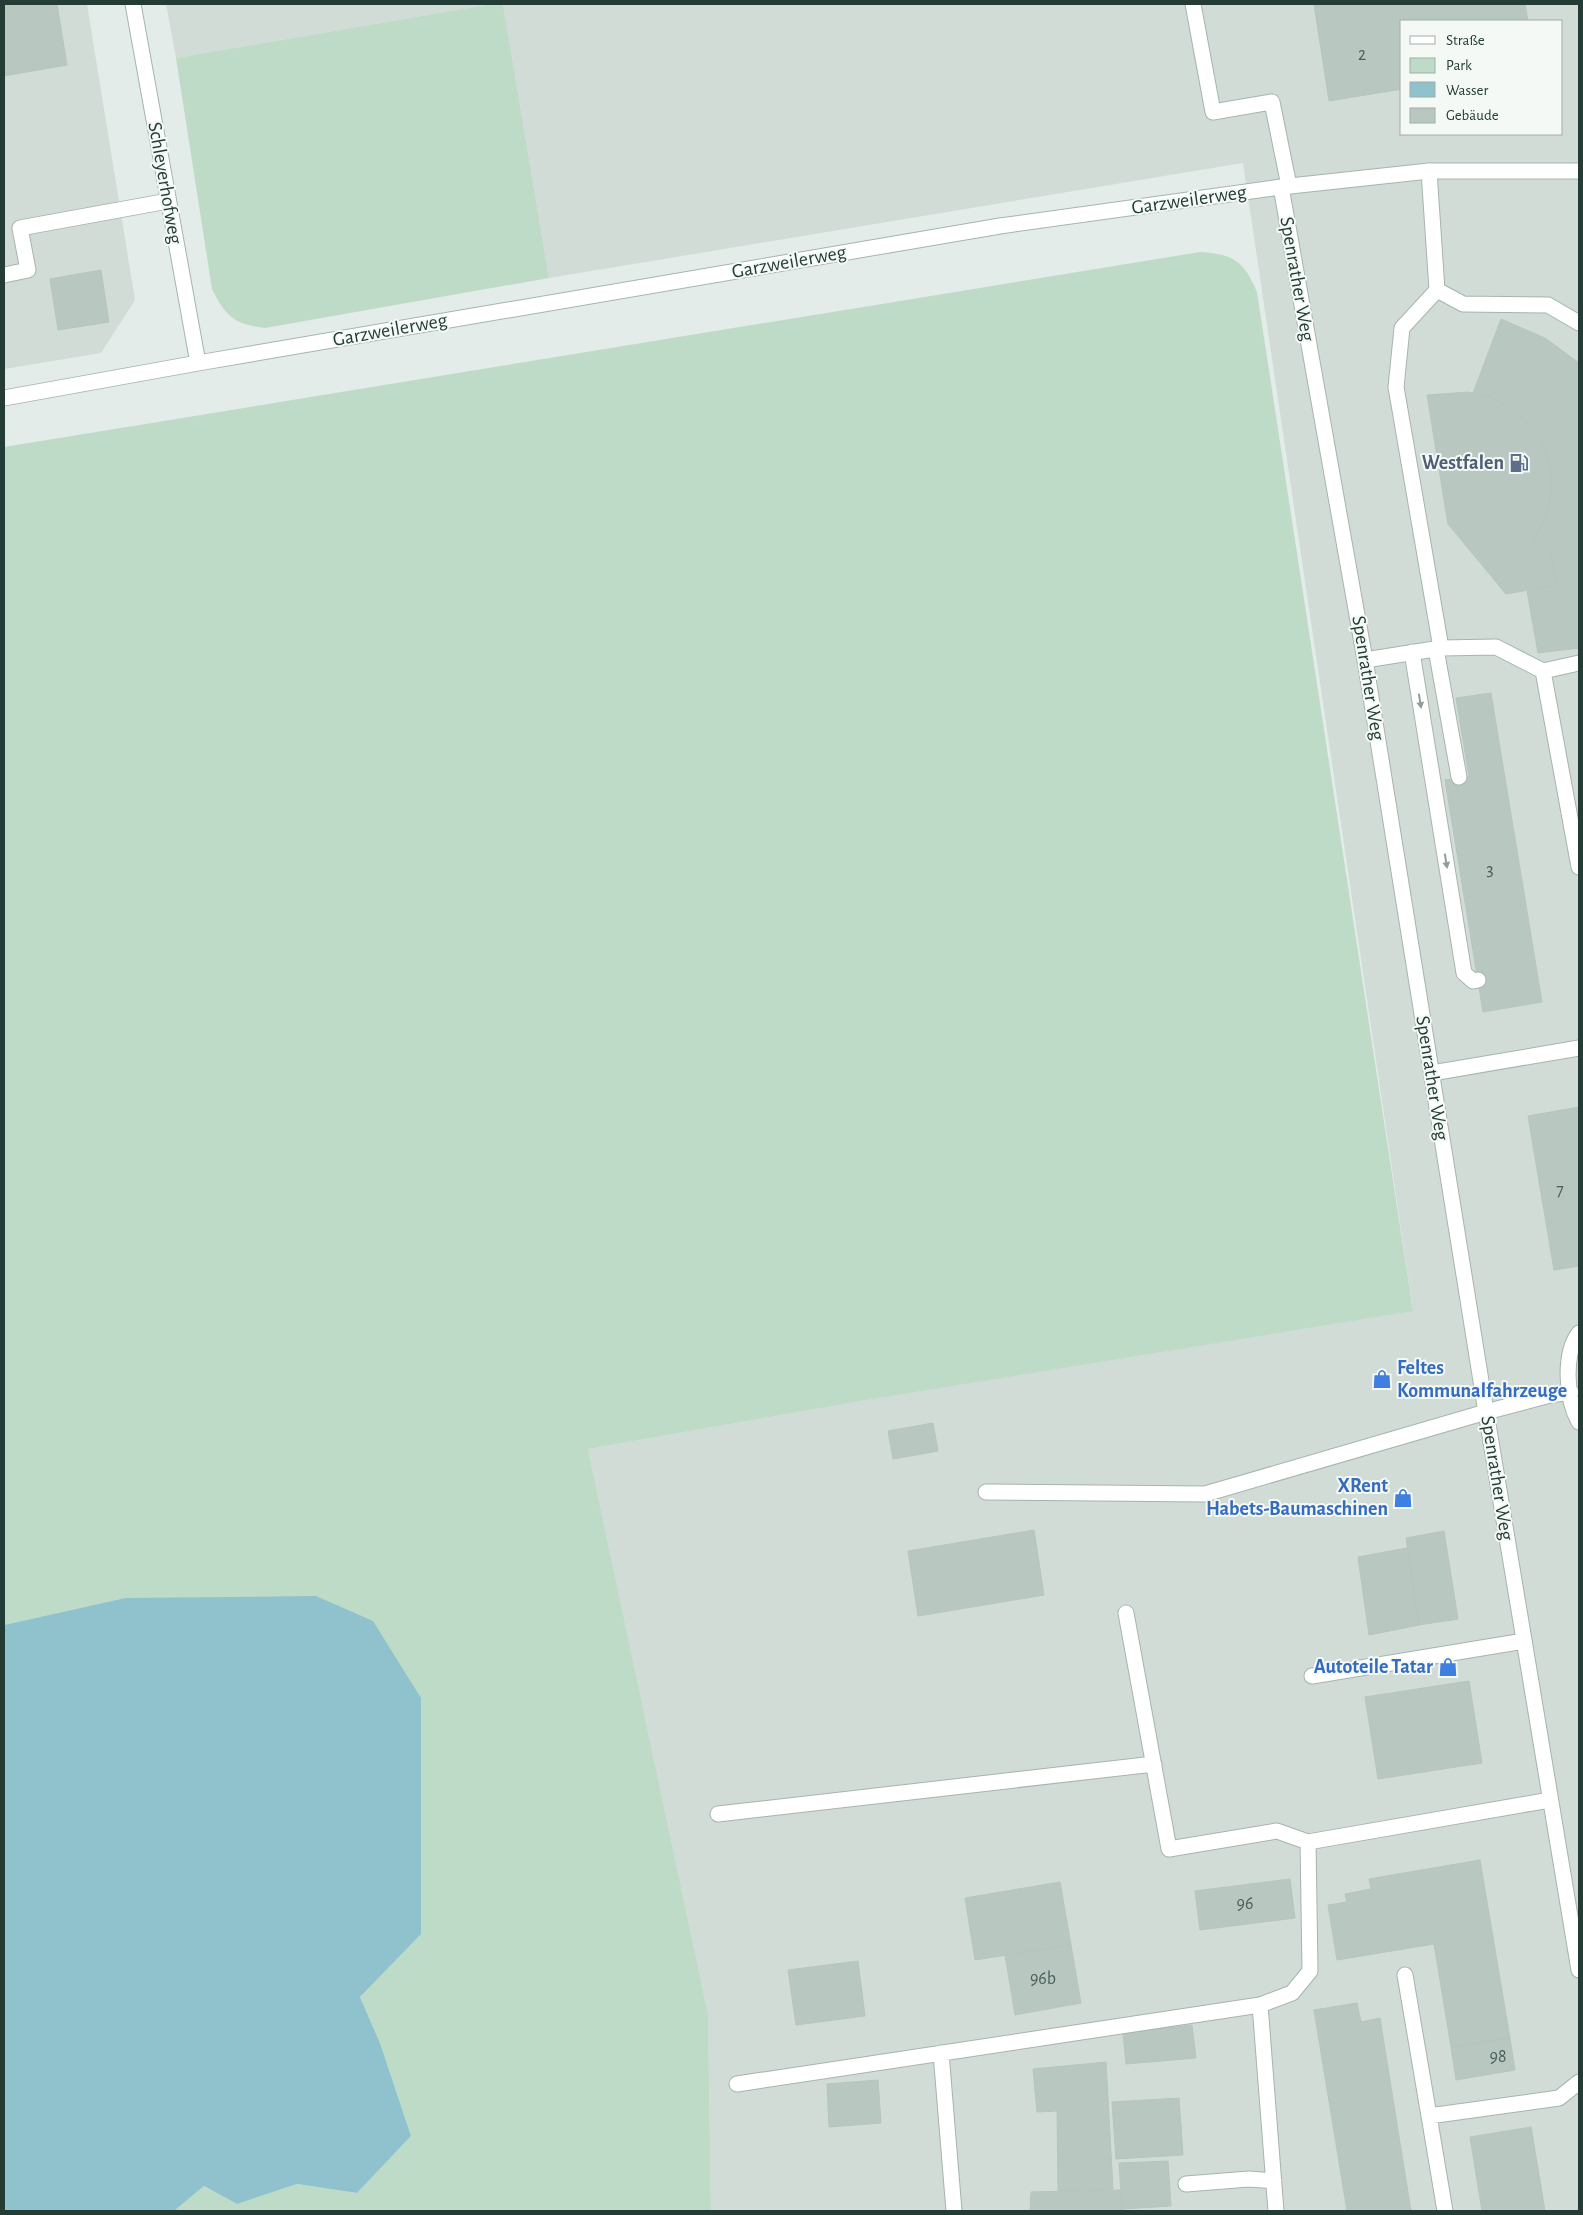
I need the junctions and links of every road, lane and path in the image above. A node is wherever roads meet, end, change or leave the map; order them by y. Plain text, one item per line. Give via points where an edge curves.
1 (132, 4) edge
2 (1193, 4) edge
3 (1429, 171) junction
4 (1579, 171) edge
5 (1285, 186) junction
6 (168, 201) junction
7 (4, 275) edge
8 (1437, 290) junction
9 (1579, 323) edge
10 (198, 363) junction
11 (4, 397) edge
12 (1438, 648) junction
13 (1412, 652) junction
14 (1365, 660) junction
15 (1579, 664) edge
16 (1543, 671) junction
17 (1459, 777) dead end
18 (1579, 867) edge
19 (1478, 980) dead end
20 (1579, 1048) edge
21 (1432, 1073) junction
22 (1579, 1333) edge
23 (1571, 1392) junction
24 (1486, 1412) junction
25 (1579, 1422) edge
26 (986, 1492) dead end
27 (1126, 1613) dead end
28 (1524, 1641) junction
29 (1312, 1676) dead end
30 (1154, 1764) junction
31 (1550, 1800) junction
32 (718, 1814) dead end
33 (1308, 1842) junction
34 (1575, 1919) edge
35 (1579, 1970) edge
36 (1405, 1975) dead end
37 (1260, 2005) junction
38 (941, 2053) junction
39 (1579, 2082) edge
40 (737, 2084) dead end
41 (1428, 2116) junction
42 (1274, 2180) junction
43 (1186, 2184) dead end
44 (954, 2211) edge
45 (1276, 2211) edge
46 (1445, 2211) edge

1 - 6 street, Schleyerhofweg
2 - 5 street, Spenrather Weg via 1213,112 1272,102
3 - 4 street, Garzweilerweg
3 - 5 street, Garzweilerweg
3 - 8 street
5 - 10 street, Garzweilerweg via 1000,226
5 - 14 street, Spenrather Weg
6 - 7 street via 20,228 28,270
6 - 10 street, Schleyerhofweg
8 - 9 street via 1463,304 1548,305
8 - 12 street via 1402,328 1396,387
10 - 11 street, Garzweilerweg
12 - 13 street
12 - 16 street via 1496,647
12 - 17 street
13 - 14 street
13 -> 19 street via 1464,973 1473,981
14 - 21 street, Spenrather Weg
15 - 16 street
16 - 18 street
20 - 21 street
21 - 24 street, Spenrather Weg
22 - 23 street via 1574,1339 1567,1368
23 - 24 street
23 - 25 street via 1574,1413
24 - 26 street via 1205,1494
24 - 28 street, Spenrather Weg
27 - 30 street
28 - 29 street
28 - 31 street, Spenrather Weg
30 - 32 street
30 - 33 street via 1169,1849 1277,1831
31 - 33 street
31 - 34 street, Spenrather Weg
33 - 37 street via 1310,1971 1292,1992
34 - 35 street, Spenrather Weg
36 - 41 street
37 - 38 street
37 - 42 street
38 - 40 street
38 - 44 street
39 - 41 street via 1559,2098
41 - 46 street
42 - 43 street
42 - 45 street

